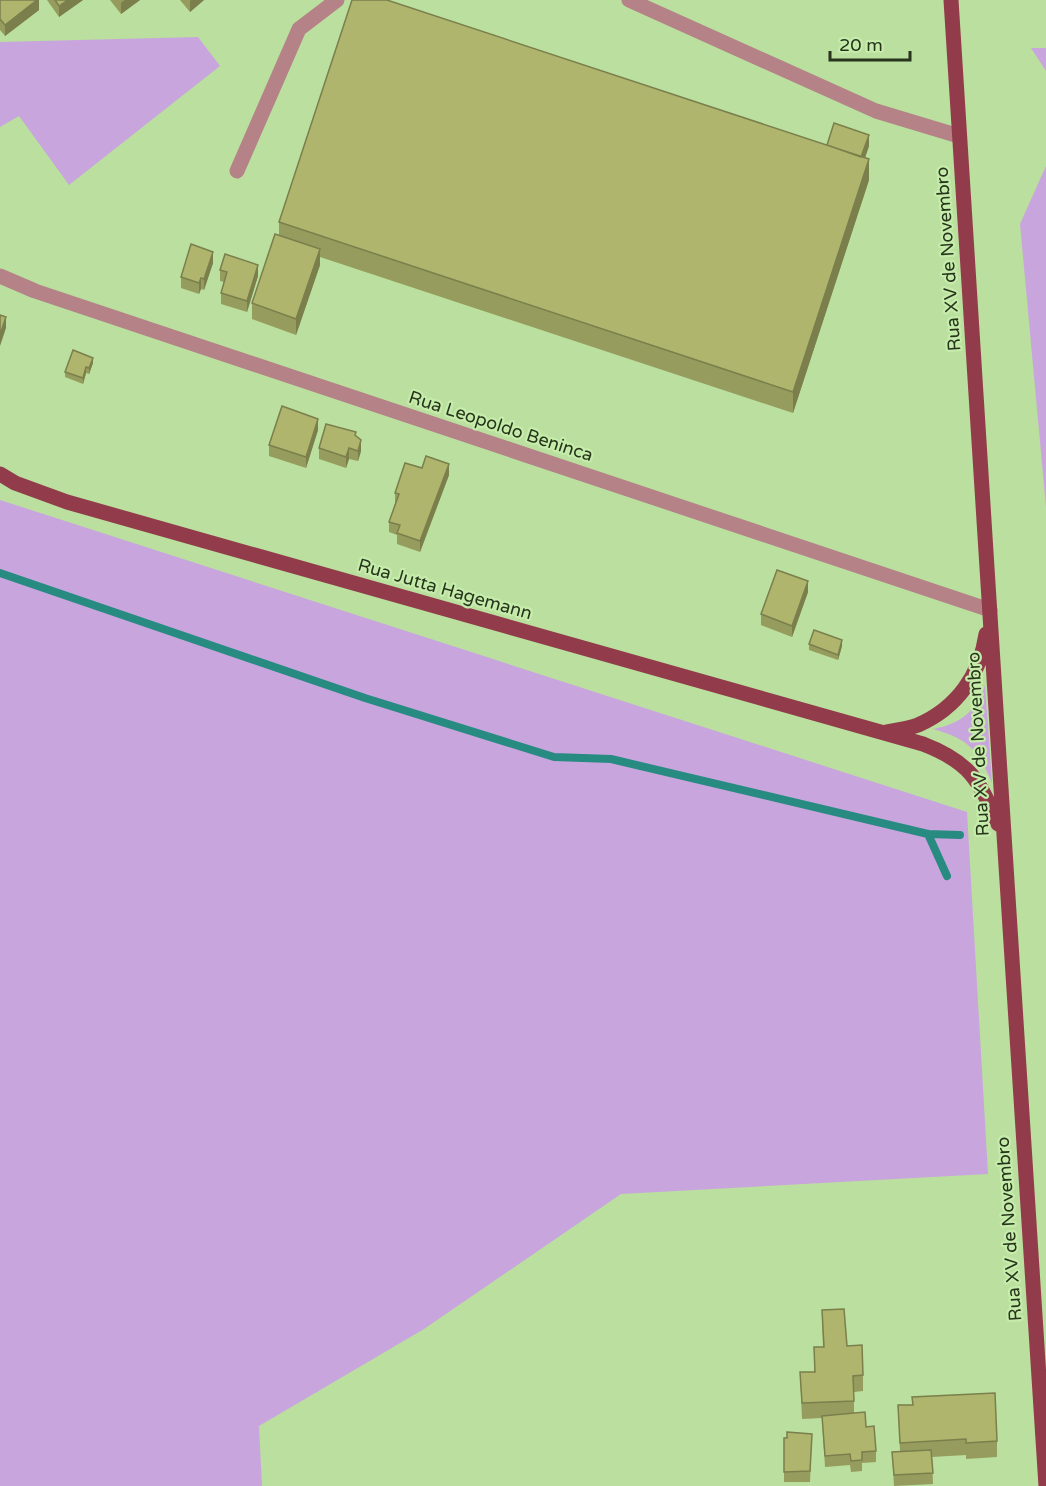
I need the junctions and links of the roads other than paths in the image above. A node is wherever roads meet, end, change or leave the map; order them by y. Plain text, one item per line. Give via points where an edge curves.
1 (337, 0) edge
2 (629, 0) edge
3 (951, 0) edge
4 (959, 136) junction
5 (237, 171) dead end
6 (0, 276) edge
7 (0, 474) edge
8 (990, 610) junction
9 (881, 733) junction
10 (1002, 835) junction
11 (1046, 1486) edge

1 - 5 street via 299,29
2 - 4 street via 876,111
3 - 4 main road, Rua XV de Novembro
4 - 8 main road, Rua XV de Novembro
6 - 8 street, Rua Leopoldo Beninca
7 - 9 main road, Rua Jutta Hagemann via 67,502
8 - 9 main road, Rua Jutta Hagemann via 984,649 971,682 959,696 948,708 917,725
8 - 10 main road, Rua XV de Novembro
9 - 10 main road, Rua Jutta Hagemann via 945,753 967,768 985,795
10 - 11 main road, Rua XV de Novembro

